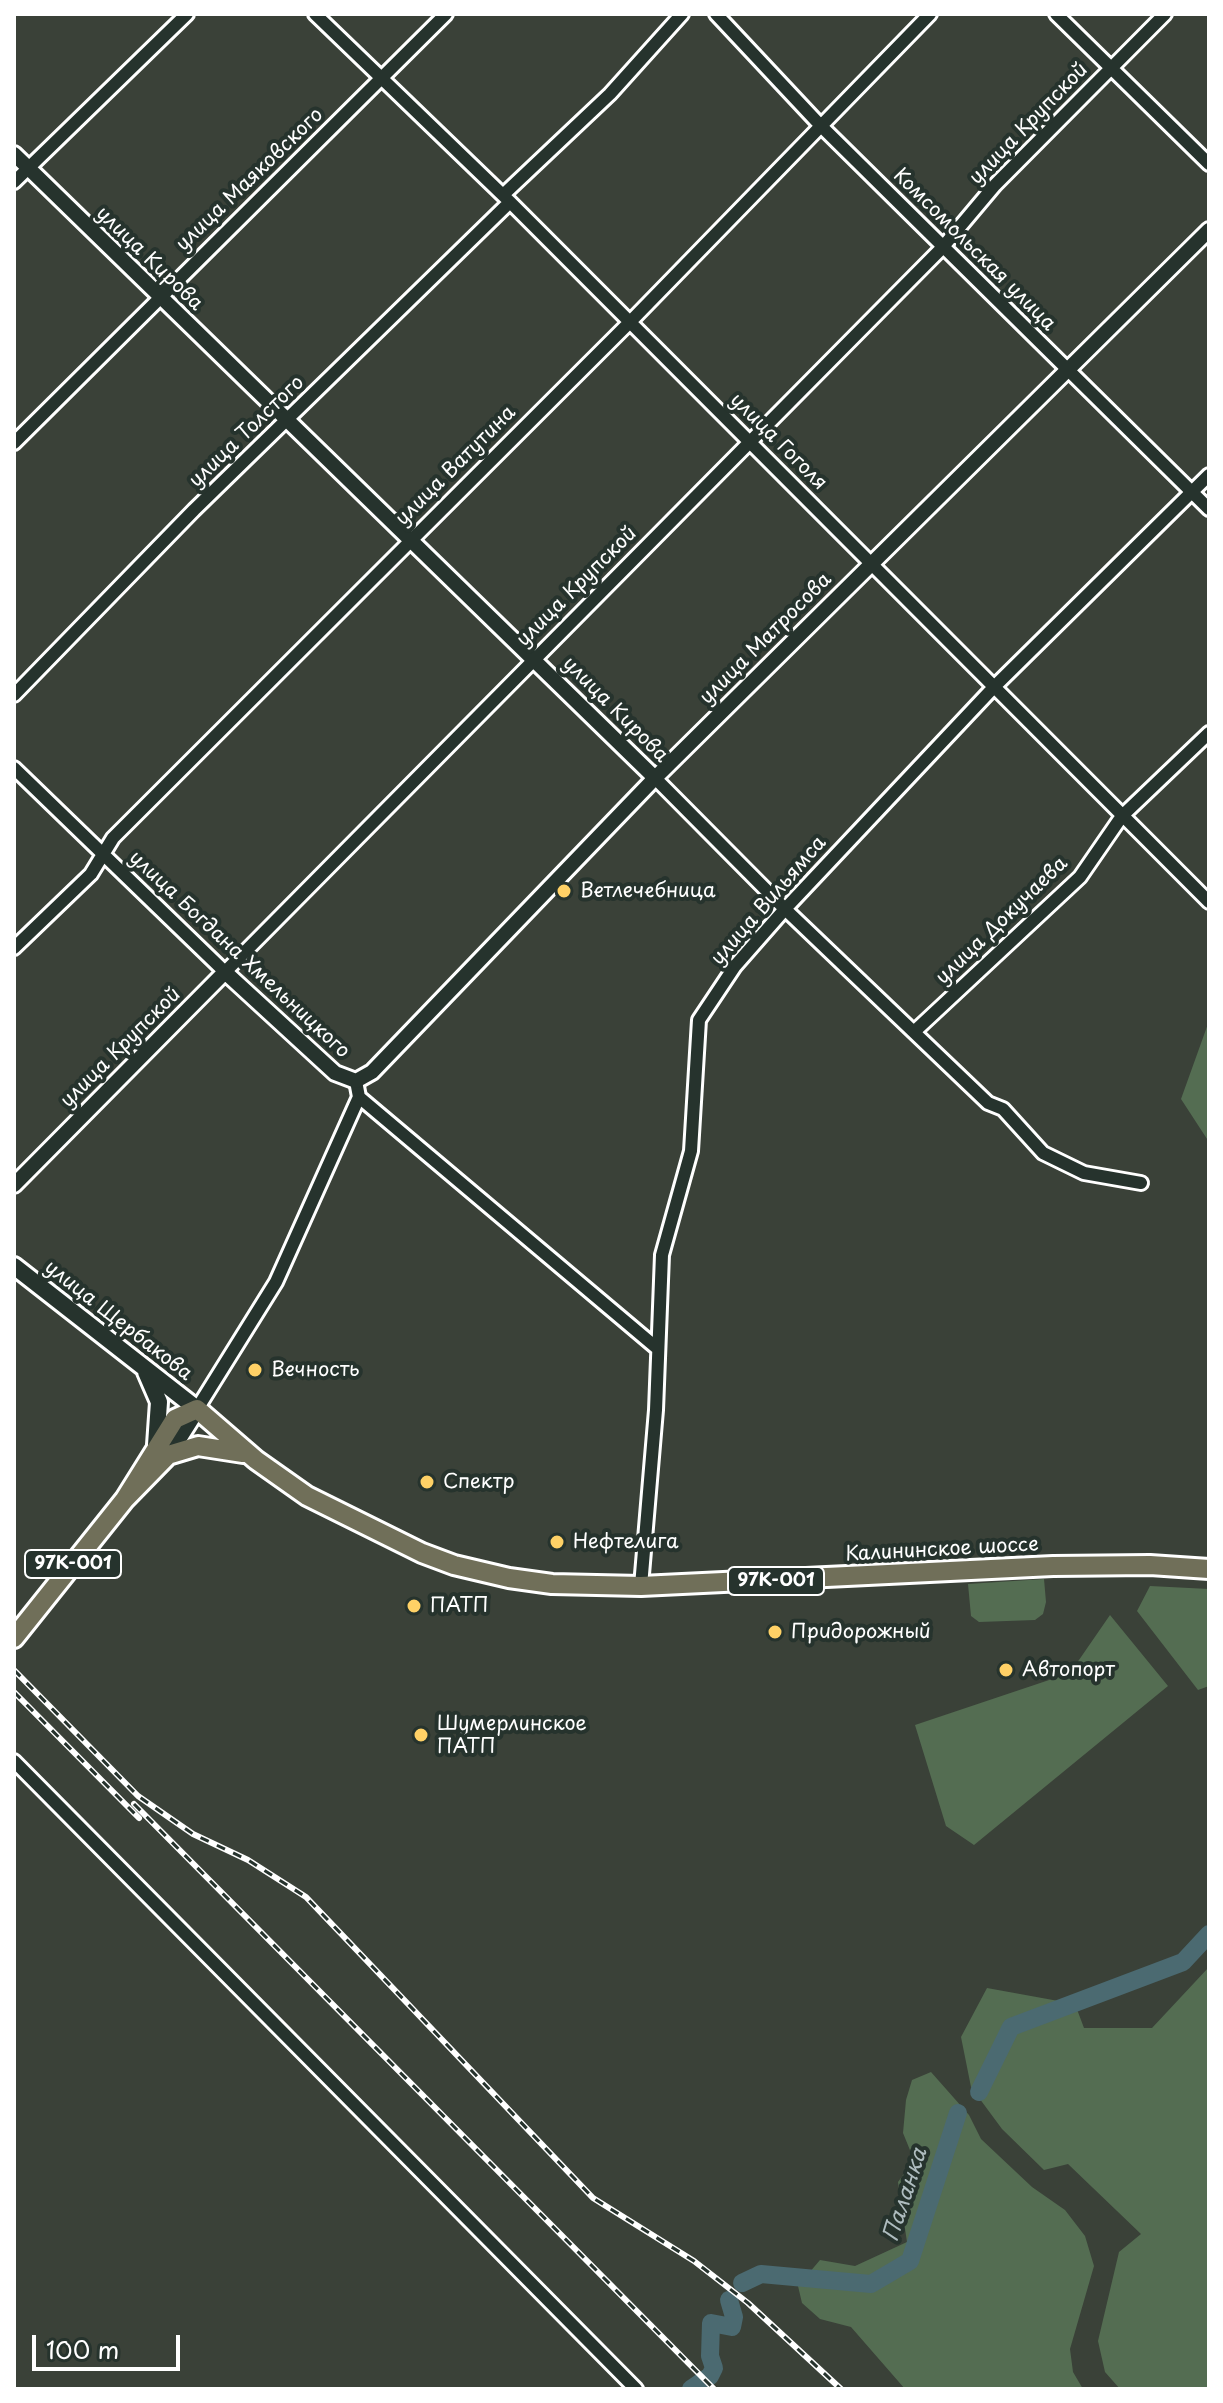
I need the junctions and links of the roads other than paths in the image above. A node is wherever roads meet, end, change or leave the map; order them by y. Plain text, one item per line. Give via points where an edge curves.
1 (187, 14) edge
2 (315, 14) edge
3 (446, 14) edge
4 (682, 14) edge
5 (716, 14) edge
6 (930, 14) edge
7 (1056, 14) edge
8 (1165, 14) edge
9 (1109, 69) junction
10 (383, 79) junction
11 (820, 125) junction
12 (14, 154) edge
13 (1209, 164) edge
14 (28, 168) junction
15 (14, 182) edge
16 (506, 198) junction
17 (1209, 230) edge
18 (942, 248) junction
19 (159, 296) junction
20 (630, 322) junction
21 (1067, 369) junction
22 (288, 421) junction
23 (749, 441) junction
24 (14, 443) edge
25 (1209, 475) edge
26 (1191, 492) junction
27 (1209, 509) edge
28 (411, 539) junction
29 (871, 564) junction
30 (534, 658) junction
31 (994, 687) junction
32 (14, 695) edge
33 (1209, 733) edge
34 (14, 768) edge
35 (655, 778) junction
36 (1122, 816) junction
37 (102, 856) junction
38 (1209, 902) edge
39 (785, 909) junction
40 (14, 948) edge
41 (225, 972) junction
42 (916, 1030) junction
43 (356, 1081) junction
44 (359, 1097) junction
45 (1141, 1183) dead end
46 (14, 1185) edge
47 (14, 1266) edge
48 (658, 1349) junction
49 (138, 1361) junction
50 (197, 1409) junction
51 (162, 1452) junction
52 (256, 1460) junction
53 (1209, 1569) edge
54 (641, 1586) junction
55 (18, 1633) edge
56 (14, 1761) edge
57 (636, 2389) edge

1 - 14 street
2 - 10 street, улица Гоголя
3 - 10 street, улица Маяковского
4 - 16 street, улица Толстого
5 - 11 street, Комсомольская улица
6 - 11 street, улица Ватутина
7 - 9 street
8 - 9 street, улица Крупской
9 - 13 street
9 - 18 street, улица Крупской via 995,185
10 - 16 street, улица Гоголя
10 - 19 street, улица Маяковского
11 - 18 street, Комсомольская улица
11 - 20 street, улица Ватутина
12 - 14 street, улица Кирова
14 - 15 street
14 - 19 street, улица Кирова
16 - 20 street, улица Гоголя
16 - 22 street, улица Толстого
17 - 21 street, улица Матросова
18 - 21 street, Комсомольская улица
18 - 23 street, улица Крупской
19 - 22 street, улица Кирова
19 - 24 street, улица Маяковского
20 - 23 street, улица Гоголя
20 - 28 street, улица Ватутина
21 - 26 street, Комсомольская улица
21 - 29 street, улица Матросова
22 - 28 street, улица Кирова
22 - 32 street, улица Толстого
23 - 29 street, улица Гоголя
23 - 30 street, улица Крупской
25 - 26 street, улица Вильямса
26 - 27 street, Комсомольская улица
26 - 31 street, улица Вильямса
28 - 30 street, улица Кирова
28 - 37 street, улица Ватутина via 113,838
29 - 31 street, улица Гоголя
29 - 35 street, улица Матросова
30 - 35 street, улица Кирова
30 - 41 street, улица Крупской
31 - 36 street, улица Гоголя
31 - 39 street, улица Вильямса
33 - 36 street, улица Докучаева
34 - 37 street, улица Богдана Хмельницкого
35 - 39 street, улица Кирова
35 - 43 street, улица Матросова via 372,1072
36 - 38 street, улица Гоголя
36 - 42 street, улица Докучаева via 1080,877
37 - 40 street, улица Ватутина via 91,874
37 - 41 street, улица Богдана Хмельницкого
39 - 42 street, улица Кирова
39 - 48 street, улица Вильямса via 735,966 699,1020 691,1151 662,1255
41 - 43 street, улица Богдана Хмельницкого via 335,1073
41 - 46 street, улица Крупской
42 - 45 street, улица Кирова via 1043,1153 1084,1173
43 - 44 street, улица Богдана Хмельницкого
44 - 48 street
44 - 50 street via 276,1282
47 - 49 main road, улица Щербакова
48 - 54 street, улица Вильямса
49 - 50 main road, улица Щербакова
49 - 51 main road via 159,1402
50 - 51 main road, 97К-001 via 175,1419
50 - 52 main road, Калининское шоссе / 97К-001
51 - 52 main road, 97К-001 via 211,1446
51 - 55 main road, 97К-001
52 - 54 main road, Калининское шоссе / 97К-001 via 307,1496 454,1565 552,1584
53 - 54 main road, Калининское шоссе / 97К-001 via 1053,1566
56 - 57 street

